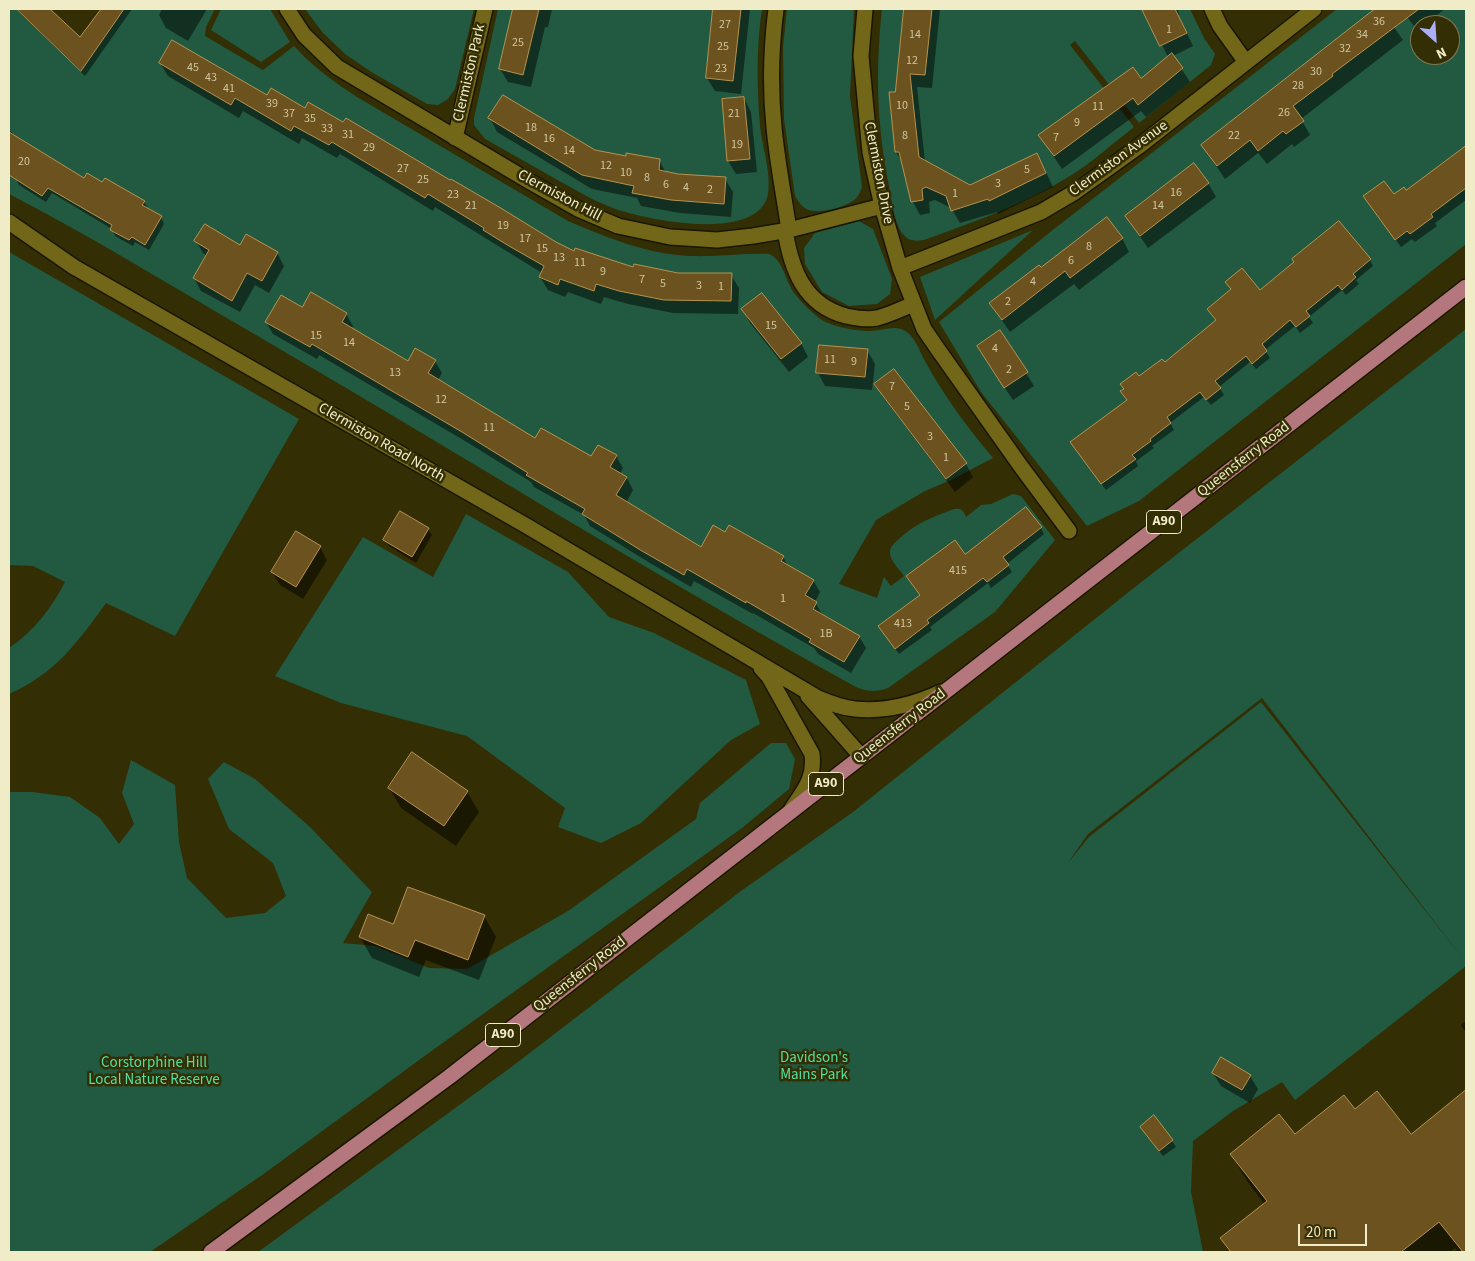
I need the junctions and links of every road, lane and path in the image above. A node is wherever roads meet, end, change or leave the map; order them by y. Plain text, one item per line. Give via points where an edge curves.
1 (287, 9) edge
2 (485, 9) edge
3 (776, 9) edge
4 (865, 9) edge
5 (1212, 9) edge
6 (1314, 9) edge
7 (1246, 61) junction
8 (455, 138) junction
9 (882, 206) junction
10 (9, 222) edge
11 (787, 230) junction
12 (900, 268) junction
13 (1466, 287) edge
14 (913, 304) junction
15 (1070, 531) dead end
16 (755, 661) junction
17 (950, 688) junction
18 (802, 689) junction
19 (861, 756) junction
20 (790, 811) junction
21 (211, 1252) edge

1 - 8 street, Clermiston Hill via 304,35 337,67
2 - 8 street, Clermiston Park
3 - 11 street via 772,91
4 - 9 street, Clermiston Drive via 861,56 864,100 870,152
5 - 7 street via 1220,26
6 - 7 street, Clermiston Avenue
7 - 12 street, Clermiston Avenue via 1138,147 1042,212
8 - 11 street, Clermiston Hill via 578,208 618,226 670,237 717,240
9 - 11 street, Clermiston Hill
9 - 12 street, Clermiston Drive
10 - 16 street, Clermiston Road North via 74,267 525,525
11 - 14 street via 788,251 802,285 813,299 835,313 858,319 877,318
12 - 14 street, Clermiston Drive
13 - 17 main road, Queensferry Road / A90
14 - 15 street, Clermiston Drive via 924,329
16 - 18 street, Clermiston Road North
16 - 20 street, Clermiston Road North via 769,677 812,754 811,779
17 - 18 street, Clermiston Road North via 912,703 871,710 838,706
17 - 19 main road, Queensferry Road / A90
18 - 19 street, Clermiston Road North
19 - 20 main road, Queensferry Road / A90
20 - 21 main road, Queensferry Road / A90 via 449,1078

